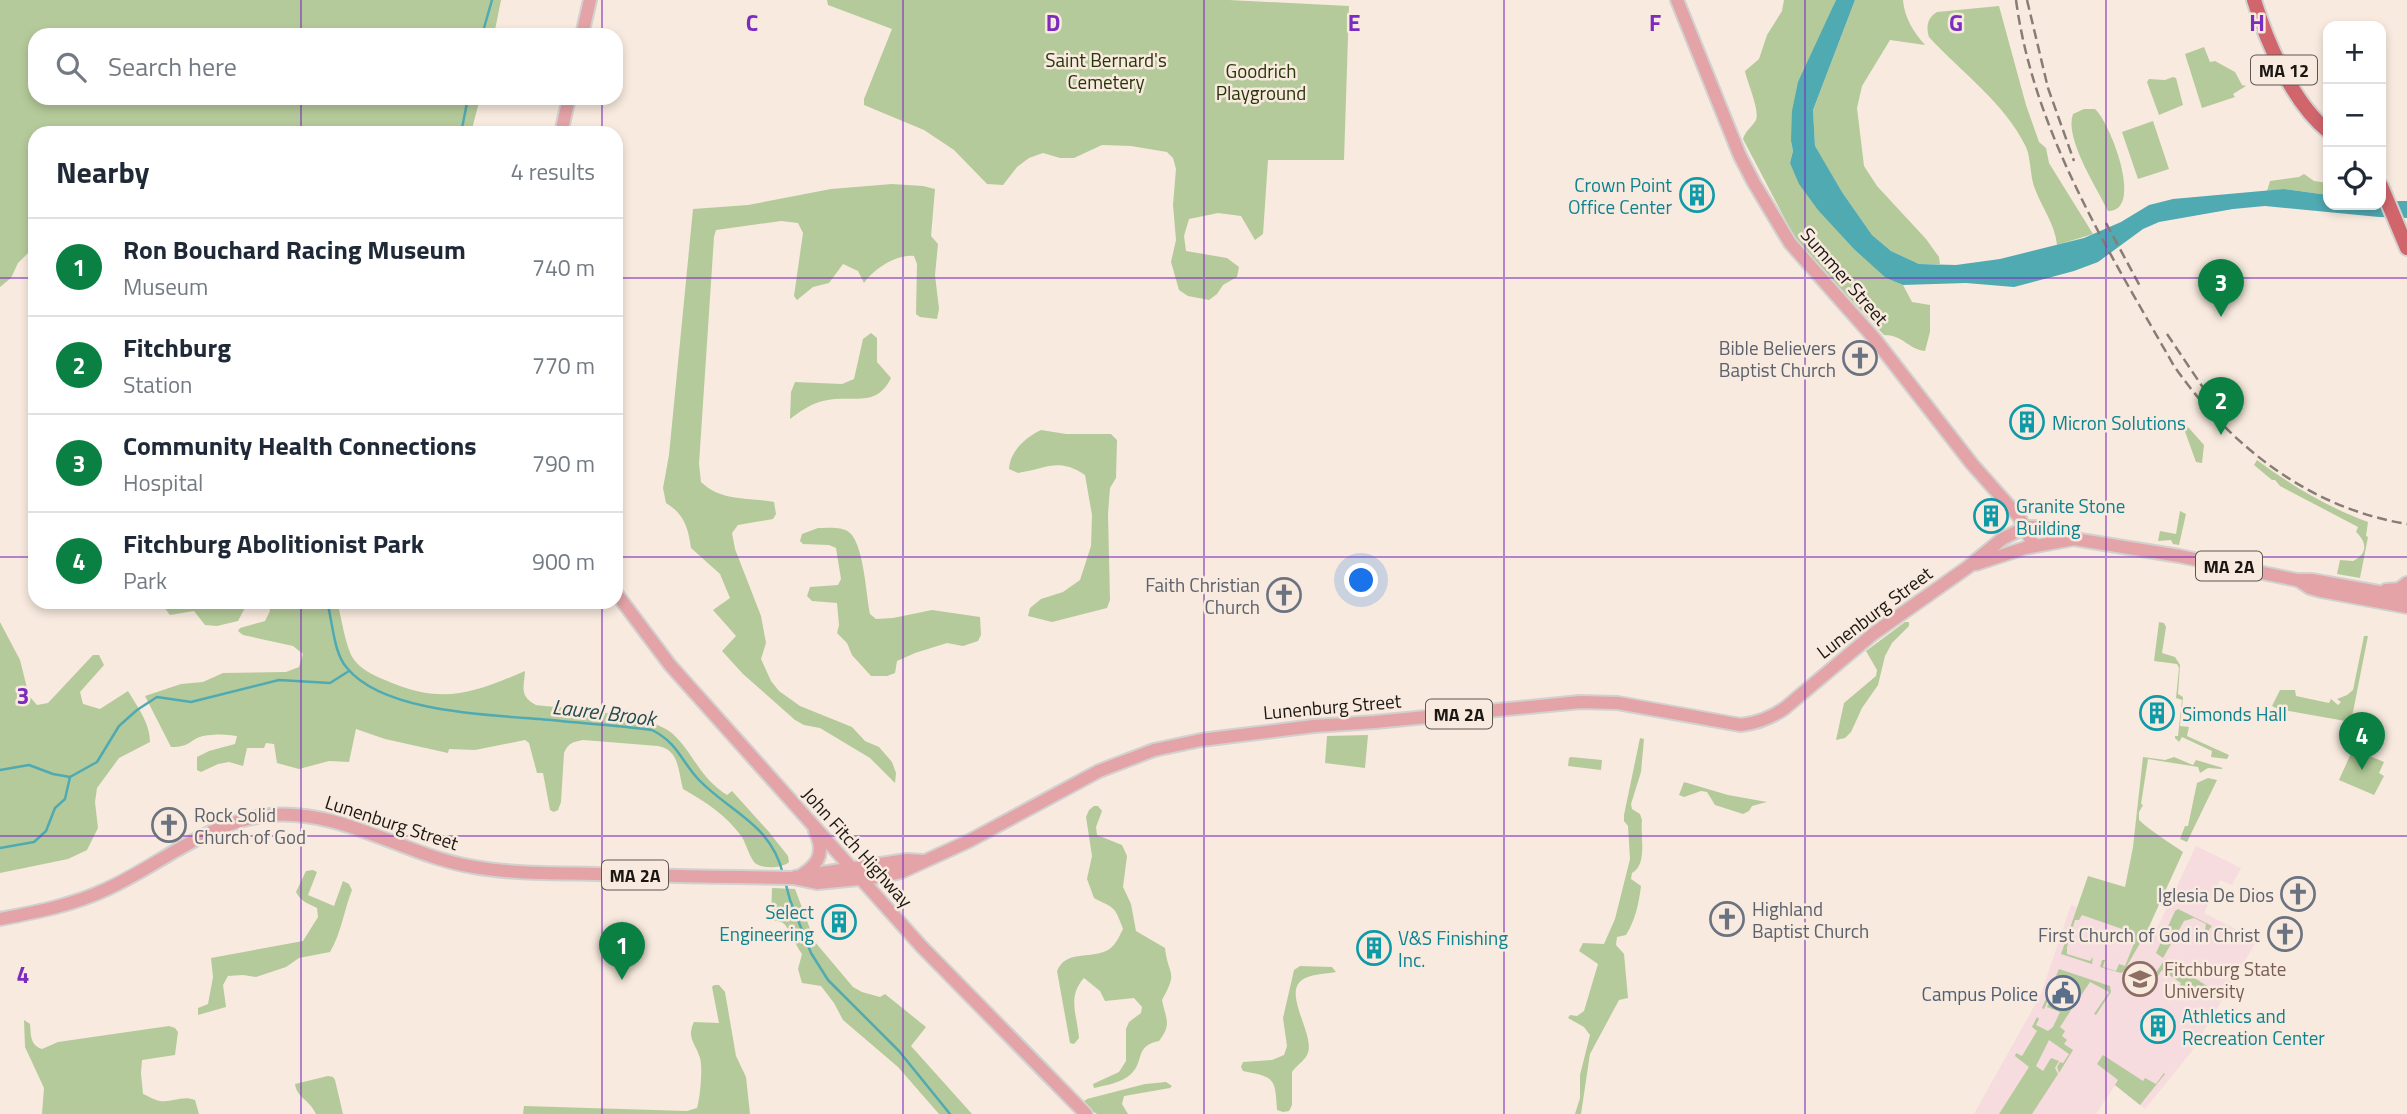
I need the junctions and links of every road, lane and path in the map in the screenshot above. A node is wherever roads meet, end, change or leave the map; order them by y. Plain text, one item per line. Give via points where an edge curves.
1 (590, 0) edge
2 (1677, 0) edge
3 (2254, 0) edge
4 (584, 28) edge
5 (567, 105) edge
6 (563, 126) edge
7 (2323, 126) edge
8 (2386, 196) edge
9 (2407, 248) edge
10 (2026, 527) junction
11 (2074, 539) junction
12 (2034, 546) junction
13 (1968, 566) junction
14 (2297, 580) junction
15 (2407, 583) edge
16 (2372, 589) junction
17 (2407, 597) edge
18 (623, 603) edge
19 (2407, 607) edge
20 (810, 821) junction
21 (923, 861) junction
22 (853, 868) junction
23 (797, 877) junction
24 (863, 879) junction
25 (0, 919) edge
26 (1086, 1114) edge

1 - 4 main road
2 - 10 main road, Summer Street via 1740,156 1790,243 1874,338
3 - 7 highway, MA 12 via 2290,82
5 - 6 main road
8 - 9 highway
10 - 11 main road, MA 2A
10 - 12 main road, Summer Street
10 - 13 main road, Lunenburg Street / MA 2A
11 - 12 main road, MA 2A
11 - 14 main road, MA 2A
12 - 13 main road, Lunenburg Street / MA 2A
13 - 21 main road, Lunenburg Street / MA 2A via 1873,634 1785,708 1753,723 1580,702 1201,740 1154,750 1099,771
14 - 16 main road, MA 2A
14 - 19 main road, MA 2A via 2321,591
15 - 16 main road via 2395,590
16 - 17 main road, MA 2A
18 - 20 main road, John Fitch Highway via 670,665
20 - 22 main road, John Fitch Highway
20 - 23 main road via 821,849 816,863
21 - 22 main road, Lunenburg Street / MA 2A
21 - 24 main road, Lunenburg Street / MA 2A via 901,872
22 - 23 main road, Lunenburg Street / MA 2A
22 - 24 main road, John Fitch Highway
23 - 24 main road, Lunenburg Street / MA 2A via 817,883
23 - 25 main road, Lunenburg Street / MA 2A via 489,869 440,860 315,817 269,815 198,839 86,898
24 - 26 main road, John Fitch Highway via 944,971

